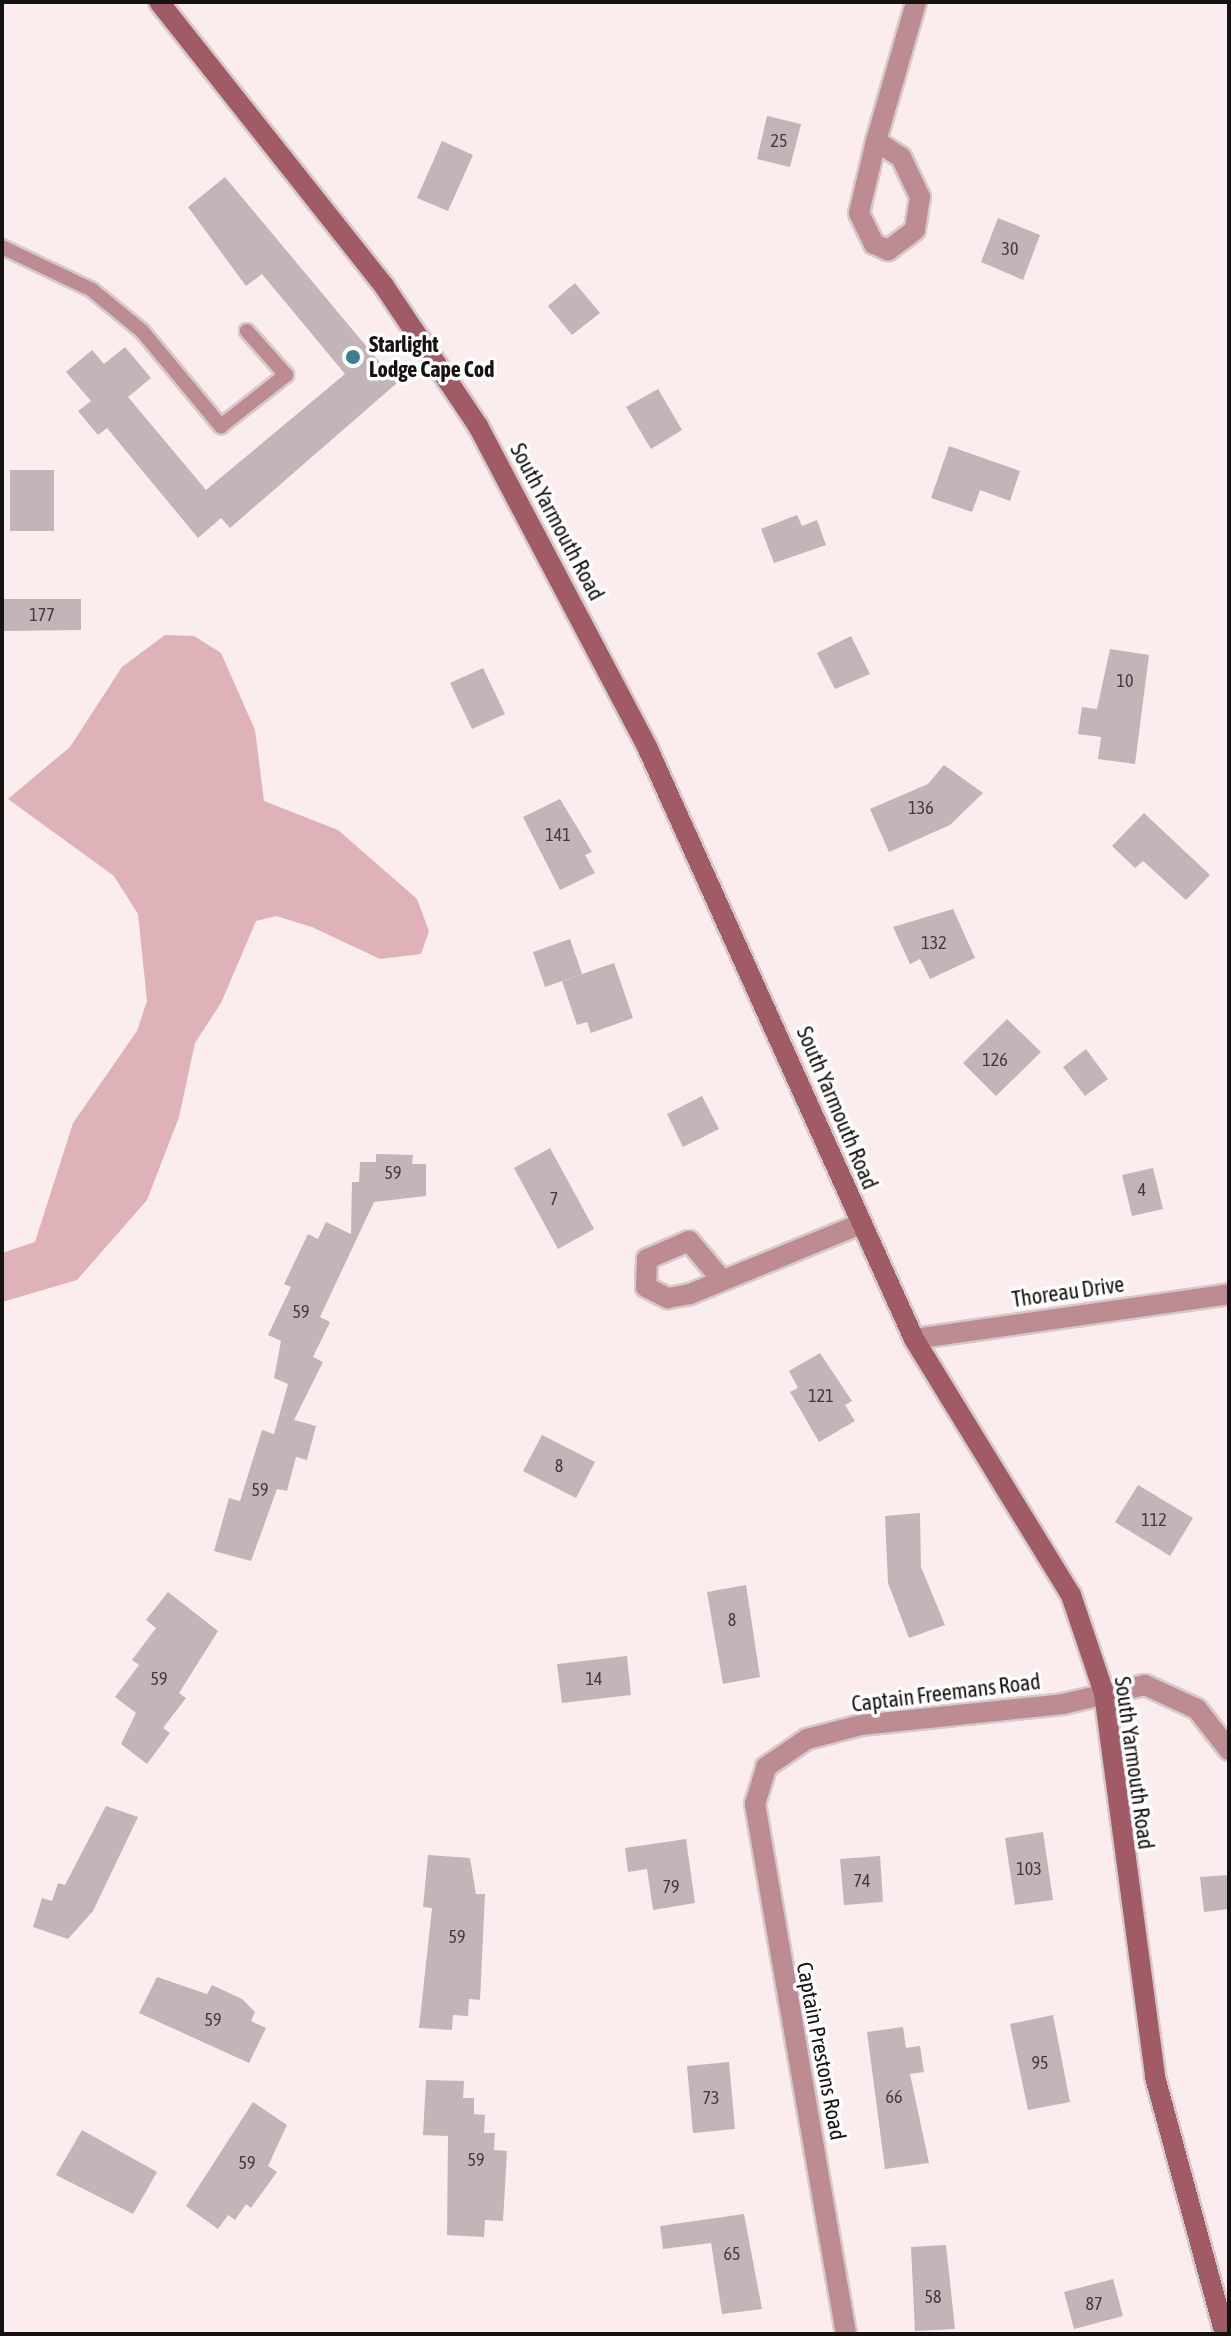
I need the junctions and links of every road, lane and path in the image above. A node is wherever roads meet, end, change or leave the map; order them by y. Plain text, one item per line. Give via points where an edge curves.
1 (159, 2) edge
2 (916, 2) edge
3 (876, 141) junction
4 (2, 247) edge
5 (247, 331) dead end
6 (861, 1224) junction
7 (722, 1280) dead end
8 (1229, 1294) edge
9 (914, 1339) junction
10 (1104, 1693) junction
11 (1229, 1750) edge
12 (761, 1777) joint
13 (846, 2334) edge
14 (1225, 2334) edge

1 - 6 main road, South Yarmouth Road via 393,298 486,439 648,749
2 - 3 street
3 - 3 street via 859,213 874,244 888,250 915,230 920,197 901,157
4 - 5 lane via 63,272 122,315 221,426 286,375
6 - 7 street
6 - 9 main road, South Yarmouth Road
8 - 9 street, Thoreau Drive
9 - 10 main road, South Yarmouth Road via 1040,1533 1071,1595
10 - 11 street, Captain Freemans Road via 1145,1685 1175,1693
10 - 12 street, Captain Freemans Road via 861,1725 807,1739
10 - 14 main road, South Yarmouth Road via 1139,1996
12 - 13 street, Captain Prestons Road via 755,1804

